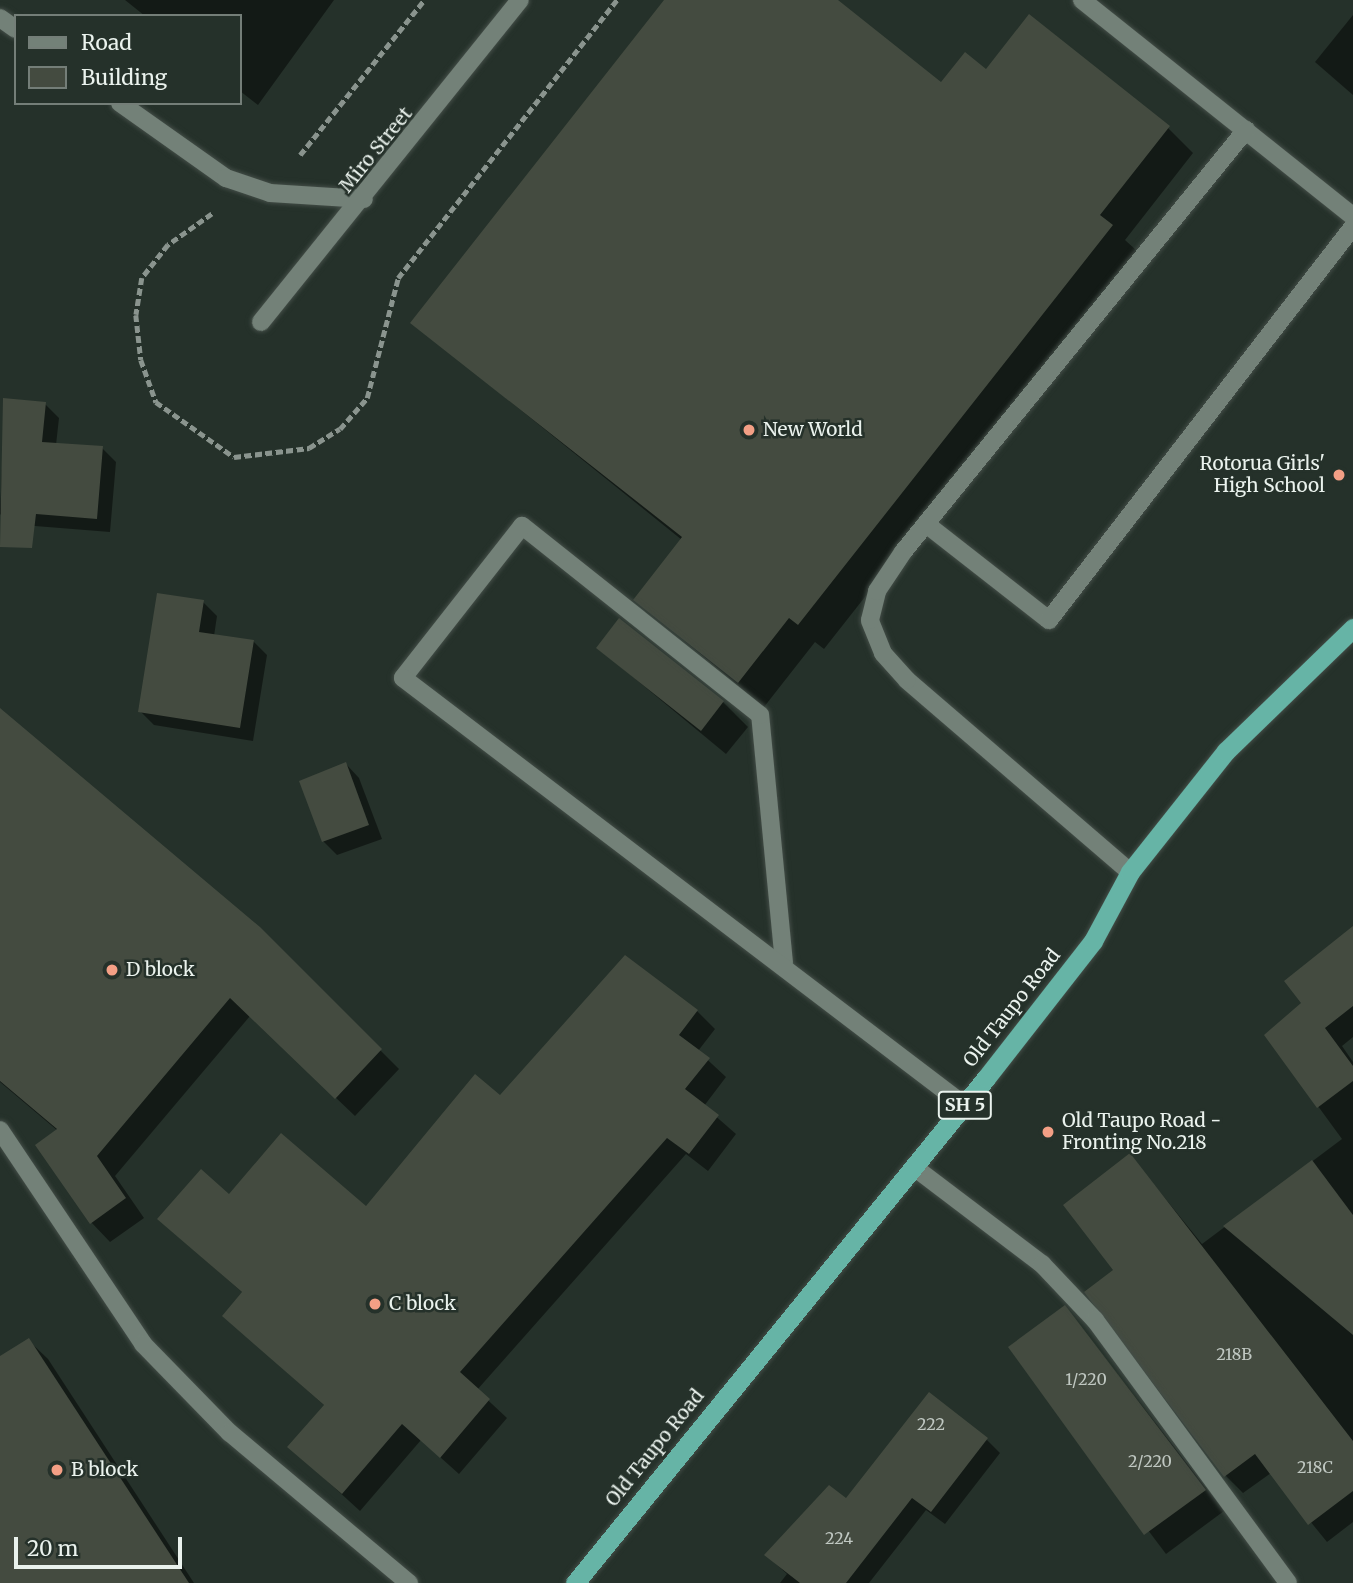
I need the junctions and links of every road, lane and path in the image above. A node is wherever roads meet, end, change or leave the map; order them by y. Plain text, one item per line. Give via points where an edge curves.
1 (424, 0) edge
2 (520, 0) edge
3 (1083, 0) edge
4 (123, 105) edge
5 (1246, 130) junction
6 (270, 193) junction
7 (363, 199) junction
8 (1353, 216) edge
9 (1353, 226) edge
10 (261, 323) dead end
11 (926, 524) junction
12 (1353, 628) edge
13 (1130, 872) junction
14 (784, 963) junction
15 (964, 1105) junction
16 (0, 1130) edge
17 (914, 1167) junction
18 (409, 1583) edge
19 (575, 1583) edge
20 (1288, 1583) edge

1 - 6 path
2 - 7 street, Miro Street
3 - 5 street
4 - 6 street via 226,178
5 - 8 street
5 - 11 street
6 - 7 street
7 - 10 street, Miro Street
9 - 11 street via 1049,620
11 - 13 street via 877,591 870,620 883,653 1037,797
12 - 13 highway, Old Taupo Road / SH 5 via 1226,751
13 - 15 highway, Old Taupo Road / SH 5 via 1093,941
14 - 14 street via 403,678 522,526 760,715
14 - 15 street
15 - 17 highway, Old Taupo Road / SH 5
16 - 18 street via 143,1344 230,1433
17 - 19 highway, Old Taupo Road / SH 5
17 - 20 street via 1042,1264 1095,1320

